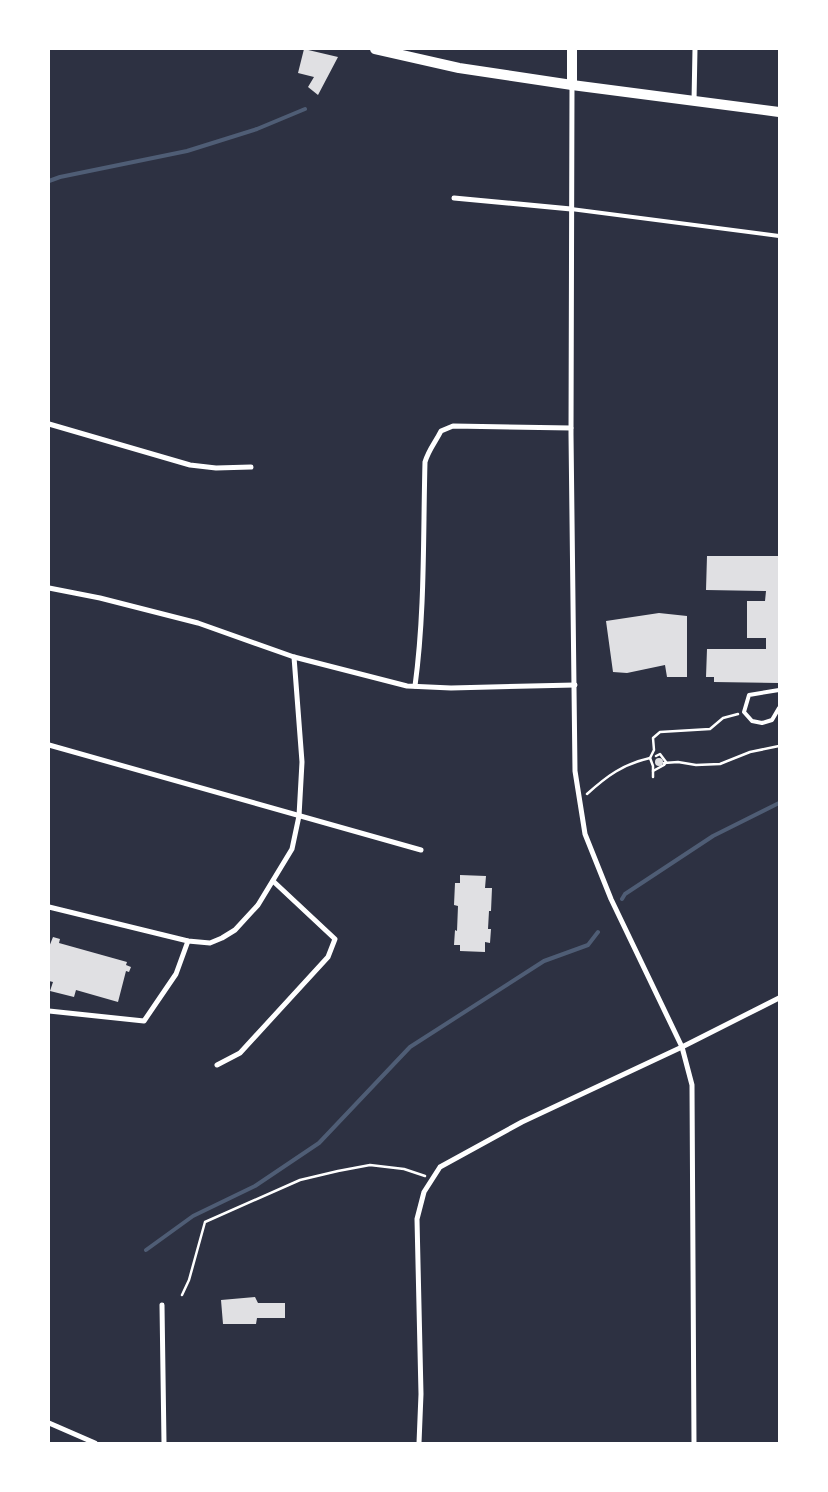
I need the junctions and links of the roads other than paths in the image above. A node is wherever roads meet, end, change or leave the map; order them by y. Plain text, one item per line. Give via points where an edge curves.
1 (375, 49) edge
2 (572, 49) edge
3 (695, 49) edge
4 (388, 50) edge
5 (572, 85) junction
6 (694, 102) junction
7 (779, 112) edge
8 (454, 198) dead end
9 (571, 209) junction
10 (779, 236) edge
11 (49, 424) edge
12 (571, 428) junction
13 (251, 467) dead end
14 (49, 588) edge
15 (294, 657) junction
16 (575, 685) junction
17 (415, 686) junction
18 (779, 690) edge
19 (779, 708) edge
20 (49, 745) edge
21 (299, 816) junction
22 (421, 850) dead end
23 (274, 881) junction
24 (49, 907) edge
25 (188, 941) junction
26 (779, 998) edge
27 (49, 1011) edge
28 (682, 1047) junction
29 (217, 1065) dead end
30 (162, 1306) dead end
31 (49, 1423) edge
32 (95, 1443) edge
33 (164, 1443) edge
34 (419, 1443) edge
35 (694, 1443) edge

1 - 4 main road
2 - 5 main road
3 - 6 street
4 - 5 main road via 459,68
5 - 6 main road
5 - 9 street
6 - 7 main road
8 - 9 street
9 - 10 lane
9 - 12 street
11 - 13 street via 190,466
12 - 16 street
12 - 17 street via 452,426 441,431 429,447 425,462 420,635
14 - 15 street via 198,623
15 - 17 street
15 - 21 street via 302,762
16 - 17 street
16 - 28 street via 575,771 586,834 611,900
18 - 19 lane via 749,695 744,712 752,721 762,723 772,720
20 - 21 street
21 - 22 street
21 - 23 street via 292,848
23 - 25 street via 235,930 210,943
23 - 29 street via 335,939 328,957 240,1054
24 - 25 street
25 - 27 street via 176,974 144,1021
26 - 28 street
28 - 34 street via 522,1122 440,1167 432,1178 424,1192 417,1219
28 - 35 street via 692,1085
30 - 33 street
31 - 32 street

